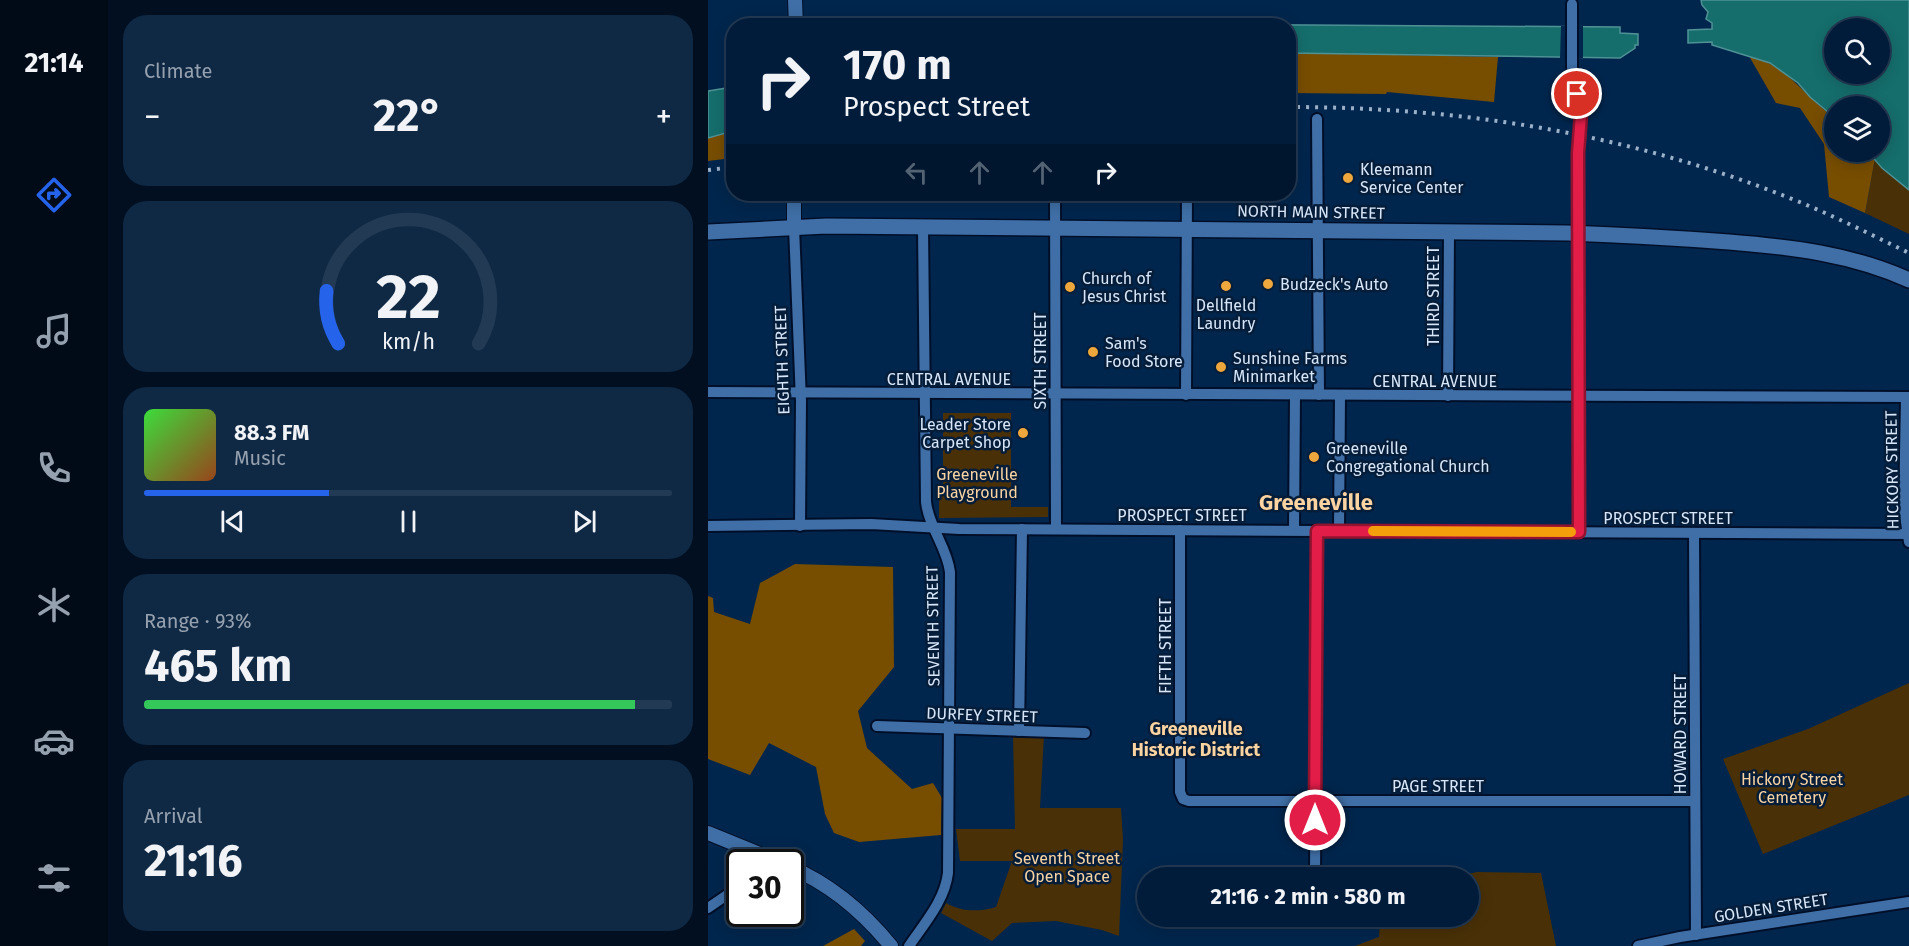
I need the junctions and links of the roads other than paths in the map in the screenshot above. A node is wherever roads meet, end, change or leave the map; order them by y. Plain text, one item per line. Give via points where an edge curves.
1 (795, 0) edge
2 (1572, 4) dead end
3 (796, 18) edge
4 (1317, 119) dead end
5 (794, 201) edge
6 (1055, 201) edge
7 (1187, 201) edge
8 (794, 227) junction
9 (923, 228) junction
10 (1055, 229) junction
11 (1186, 230) junction
12 (1318, 230) junction
13 (708, 232) edge
14 (1449, 232) junction
15 (1578, 234) junction
16 (1909, 279) edge
17 (708, 392) edge
18 (801, 393) junction
19 (925, 393) junction
20 (1056, 394) junction
21 (1186, 395) junction
22 (1295, 395) junction
23 (1319, 395) junction
24 (1340, 395) junction
25 (1448, 396) junction
26 (1579, 396) junction
27 (1907, 398) edge
28 (708, 526) edge
29 (800, 526) junction
30 (932, 527) junction
31 (1022, 529) junction
32 (1056, 529) junction
33 (1180, 530) junction
34 (1294, 530) junction
35 (1317, 531) junction
36 (1339, 531) junction
37 (1579, 532) junction
38 (1694, 533) junction
39 (1908, 537) edge
40 (877, 726) dead end
41 (949, 728) junction
42 (1019, 731) junction
43 (1085, 733) dead end
44 (1181, 797) joint
45 (1315, 801) junction
46 (1695, 801) junction
47 (708, 833) edge
48 (743, 849) edge
49 (1315, 867) edge
50 (804, 874) edge
51 (726, 896) edge
52 (1909, 902) edge
53 (708, 908) edge
54 (1696, 935) junction
55 (891, 946) edge
56 (909, 946) edge
57 (1638, 946) edge

1 - 3 street
2 - 15 street via 1572,58 1581,114
4 - 12 street
5 - 8 street, EIGHTH STREET
6 - 10 street, SIXTH STREET
7 - 11 street
8 - 9 main road, NORTH MAIN STREET
8 - 13 main road, NORTH MAIN STREET
8 - 18 street, EIGHTH STREET
9 - 10 main road, NORTH MAIN STREET
9 - 19 street, SEVENTH STREET
10 - 11 main road, NORTH MAIN STREET
10 - 20 street, SIXTH STREET
11 - 12 main road, NORTH MAIN STREET
11 - 21 street
12 - 14 main road, NORTH MAIN STREET
12 - 23 street
14 - 15 main road, NORTH MAIN STREET
14 - 25 street, THIRD STREET
15 - 16 main road, NORTH MAIN STREET via 1688,238 1817,251
15 - 26 street
17 - 18 street, CENTRAL AVENUE
18 - 19 street, CENTRAL AVENUE
18 - 29 street, EIGHTH STREET
19 - 20 street, CENTRAL AVENUE
19 - 30 street, SEVENTH STREET via 926,502
20 - 21 street, CENTRAL AVENUE
20 - 32 street, SIXTH STREET
21 - 22 street, CENTRAL AVENUE
22 - 23 street, CENTRAL AVENUE
22 - 34 street
23 - 24 street, CENTRAL AVENUE
24 - 25 street, CENTRAL AVENUE
24 - 36 street
25 - 26 street, CENTRAL AVENUE
26 - 27 street, CENTRAL AVENUE
26 - 37 street
27 - 39 street, HICKORY STREET via 1904,509
28 - 29 street, PROSPECT STREET
29 - 30 street, PROSPECT STREET
30 - 31 street, PROSPECT STREET
30 - 41 street, SEVENTH STREET via 950,572
31 - 32 street, PROSPECT STREET
31 - 42 street
32 - 33 street, PROSPECT STREET
33 - 34 street, PROSPECT STREET
33 - 44 street, FIFTH STREET
34 - 35 street, PROSPECT STREET
35 - 36 street, PROSPECT STREET
35 - 45 street
36 - 37 street, PROSPECT STREET
37 - 38 street, PROSPECT STREET
38 - 39 street, PROSPECT STREET
38 - 46 street, HOWARD STREET
40 - 41 street, DURFEY STREET
41 - 42 street, DURFEY STREET
41 - 56 street, SEVENTH STREET via 947,880 937,904
42 - 43 street, DURFEY STREET
44 - 45 street, PAGE STREET via 1189,801
45 - 46 street, PAGE STREET
45 - 49 street
46 - 54 street, HOWARD STREET
47 - 48 street
50 - 55 street via 843,898
51 - 53 street
52 - 54 street, GOLDEN STREET
54 - 57 street, GOLDEN STREET

